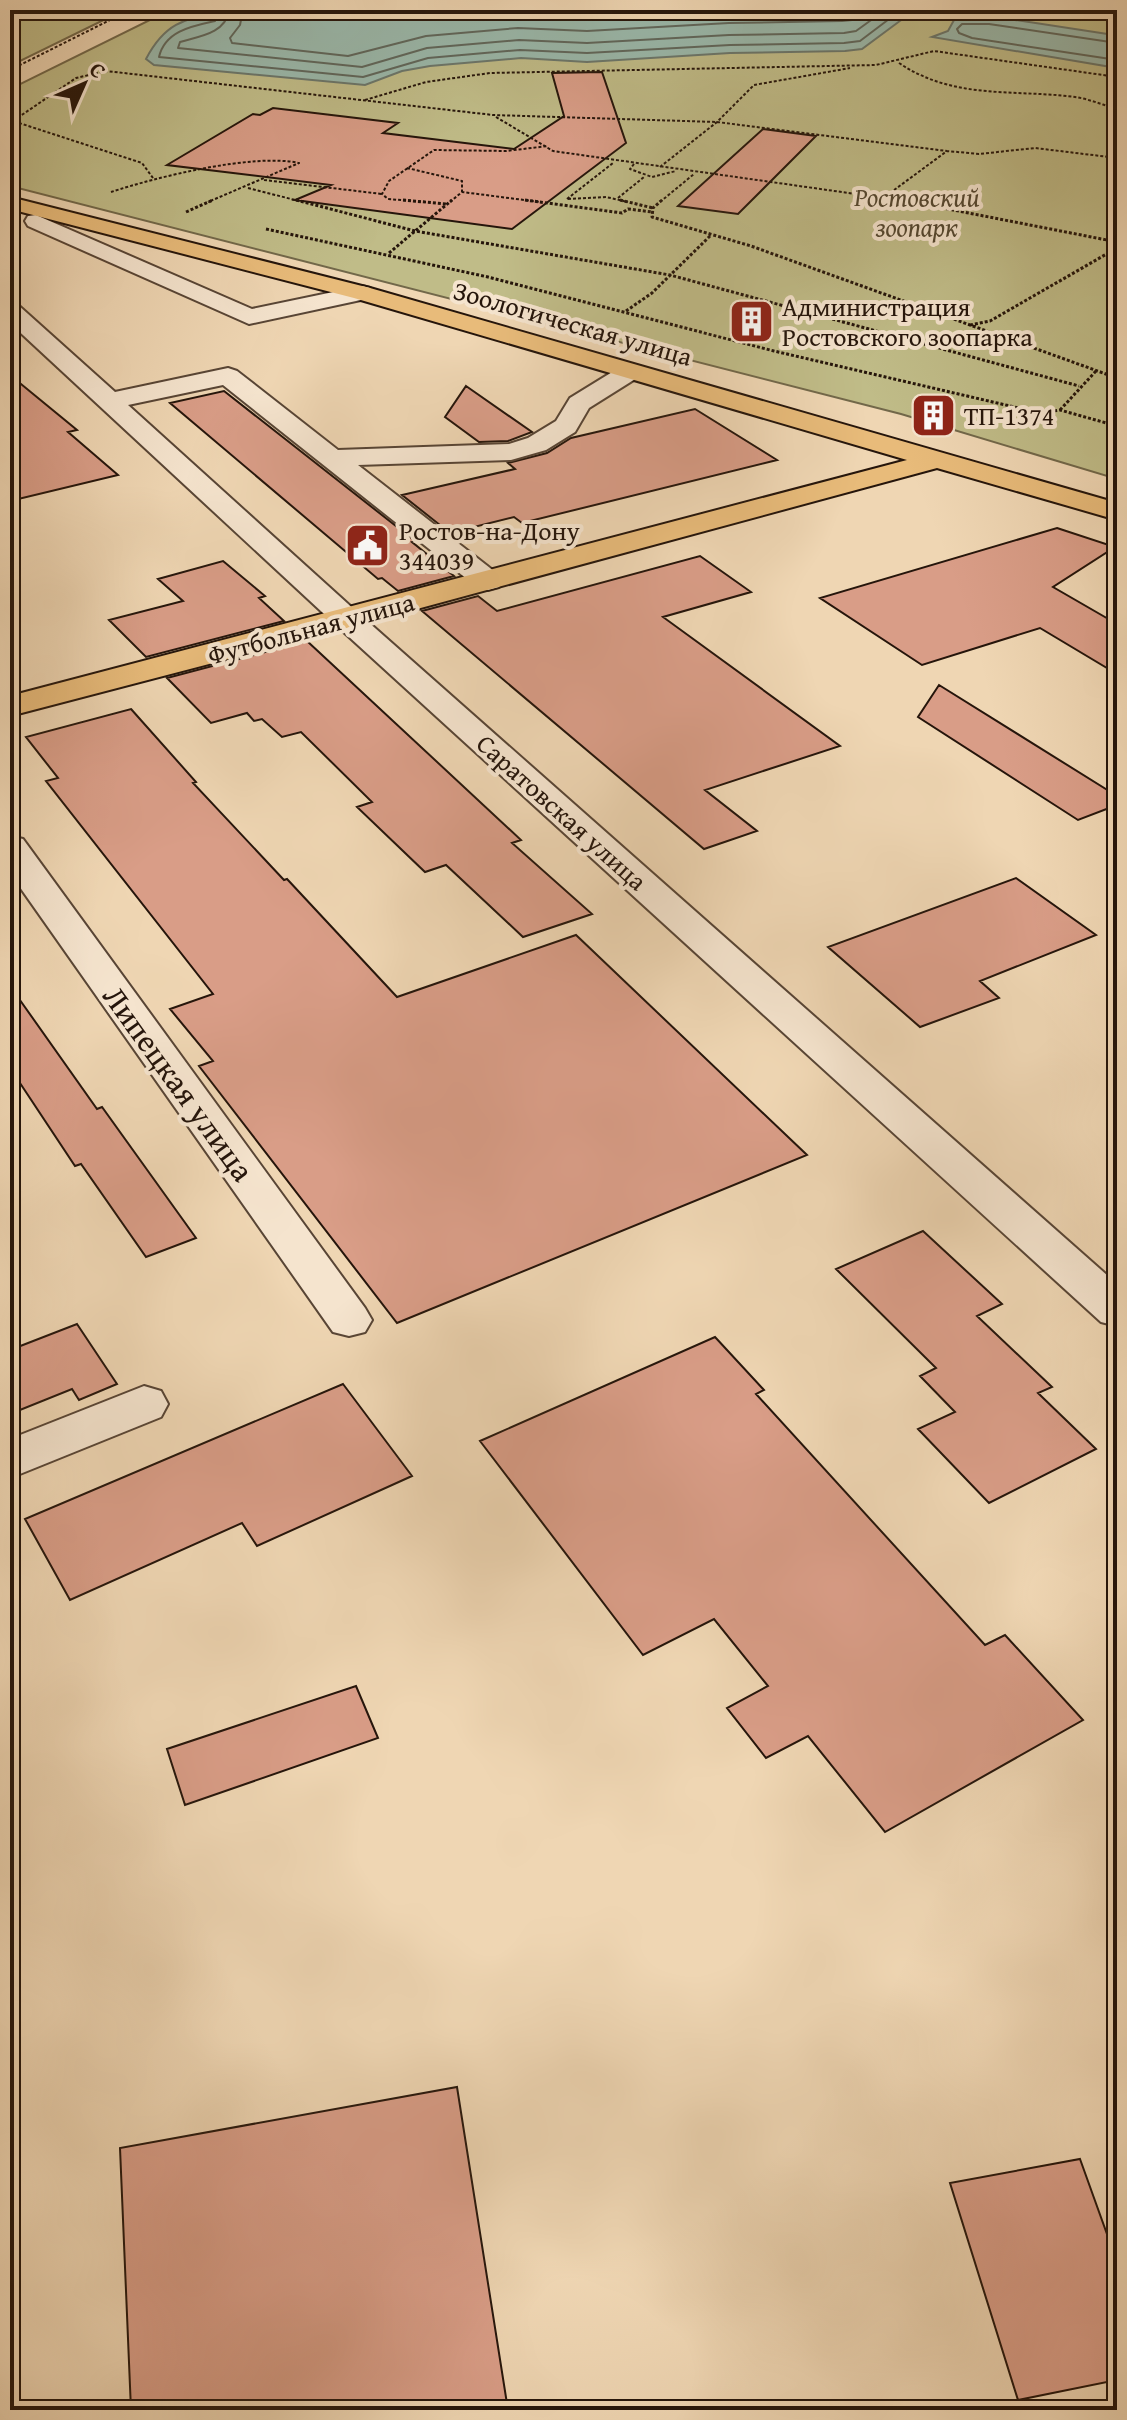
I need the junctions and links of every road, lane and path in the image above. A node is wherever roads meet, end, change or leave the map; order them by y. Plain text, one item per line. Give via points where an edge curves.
1 (130, 10) edge
2 (898, 62) junction
3 (856, 65) junction
4 (10, 70) edge
5 (1117, 77) edge
6 (364, 100) junction
7 (1117, 109) edge
8 (493, 115) junction
9 (717, 122) junction
10 (549, 146) junction
11 (947, 151) junction
12 (1117, 158) edge
13 (614, 162) junction
14 (634, 164) junction
15 (660, 167) junction
16 (407, 168) junction
17 (678, 170) junction
18 (694, 173) junction
19 (645, 176) junction
20 (153, 178) junction
21 (264, 180) junction
22 (246, 188) junction
23 (462, 192) junction
24 (382, 194) junction
25 (117, 197) dead end
26 (885, 197) junction
27 (568, 199) junction
28 (617, 199) junction
29 (10, 203) edge
30 (448, 204) junction
31 (560, 204) junction
32 (652, 210) junction
33 (64, 216) junction
34 (196, 216) dead end
35 (36, 221) junction
36 (10, 225) edge
37 (253, 227) dead end
38 (415, 231) junction
39 (712, 234) junction
40 (1117, 242) edge
41 (1117, 248) edge
42 (388, 253) junction
43 (670, 275) junction
44 (362, 293) junction
45 (10, 310) edge
46 (625, 312) junction
47 (968, 325) junction
48 (631, 371) junction
49 (1096, 371) junction
50 (1117, 378) edge
51 (1079, 386) junction
52 (110, 401) junction
53 (1060, 410) junction
54 (1117, 426) edge
55 (331, 458) junction
56 (937, 460) junction
57 (1117, 512) edge
58 (488, 581) junction
59 (347, 619) junction
60 (10, 706) edge
61 (10, 847) edge
62 (1117, 1310) edge
63 (349, 1320) dead end
64 (144, 1404) dead end
65 (10, 1459) edge

1 - 4 path
2 - 3 path
2 - 5 path via 934,51
2 - 7 path via 945,86 1077,97
3 - 6 path via 510,74 432,81
3 - 9 path via 754,85
6 - 8 path
6 - 20 path via 102,71 76,78 13,121 142,163
8 - 9 path
8 - 10 path
9 - 11 path
9 - 15 path
10 - 13 path
10 - 16 path via 434,150
11 - 12 path via 979,154 1035,148
11 - 26 path
13 - 14 path
13 - 27 path
14 - 15 path
14 - 19 path via 630,169
15 - 17 path
16 - 23 path via 462,181
16 - 24 path
17 - 18 path
17 - 19 path
18 - 26 path
18 - 32 path
19 - 28 path
20 - 21 path via 277,158 299,163
20 - 25 path via 104,194
21 - 22 path
21 - 24 path
22 - 34 path via 182,214
22 - 38 path
23 - 30 path
23 - 31 path
24 - 30 path via 388,199
26 - 40 path
27 - 28 path
27 - 31 path
28 - 32 path
29 - 33 main road, Зоологическая улица
30 - 38 path
31 - 32 path via 622,213
32 - 39 path via 652,217
33 - 35 street
33 - 44 main road, Зоологическая улица
35 - 36 street
35 - 44 street via 249,317
37 - 42 path
38 - 42 path
38 - 43 path
39 - 43 path
39 - 47 path
41 - 47 path via 990,321
42 - 46 path
43 - 46 path
43 - 51 path
44 - 48 main road, Зоологическая улица
45 - 52 street, Саратовская улица
46 - 53 path via 1040,413
47 - 49 path
48 - 55 street via 579,403 566,426 511,452
48 - 56 main road, Зоологическая улица
49 - 50 path
49 - 51 path
51 - 53 path
52 - 55 street via 228,376
52 - 59 street, Саратовская улица
53 - 54 path
55 - 58 street
56 - 57 main road, Зоологическая улица
56 - 58 main road, Футбольная улица
58 - 59 main road, Футбольная улица
59 - 60 main road, Футбольная улица
59 - 62 street, Саратовская улица
61 - 63 street, Липецкая улица
64 - 65 street

